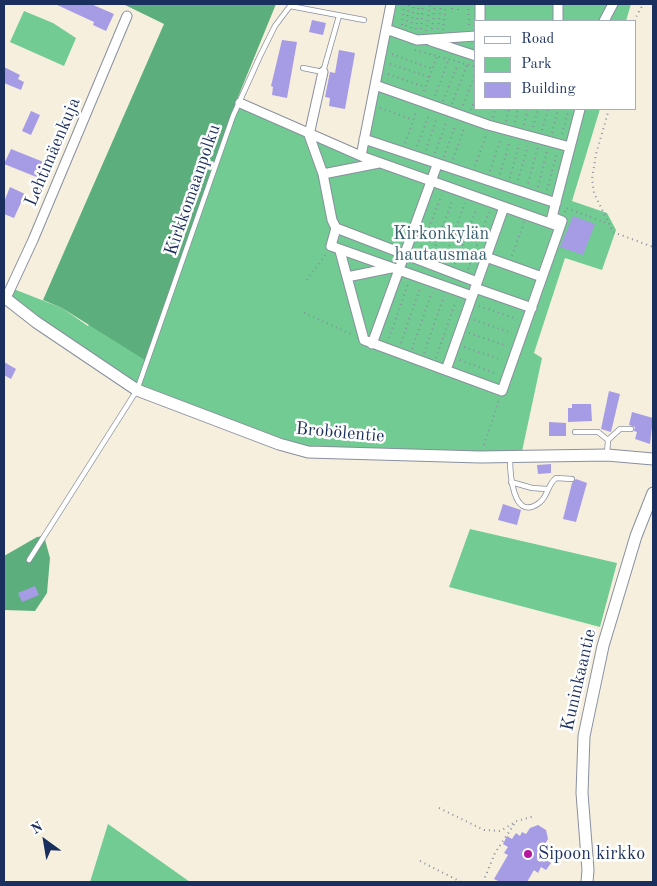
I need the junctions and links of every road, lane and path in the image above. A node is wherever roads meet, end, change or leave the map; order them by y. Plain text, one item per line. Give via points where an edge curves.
1 (391, 4) edge
2 (404, 4) edge
3 (409, 4) edge
4 (414, 4) edge
5 (419, 4) edge
6 (423, 4) edge
7 (430, 4) edge
8 (435, 4) edge
9 (441, 4) edge
10 (446, 4) edge
11 (452, 4) edge
12 (458, 4) edge
13 (468, 4) edge
14 (480, 4) edge
15 (558, 4) edge
16 (612, 4) edge
17 (643, 4) edge
18 (452, 9) dead end
19 (458, 14) dead end
20 (127, 16) dead end
21 (339, 16) junction
22 (364, 20) dead end
23 (480, 20) edge
24 (558, 20) edge
25 (604, 20) edge
26 (635, 20) edge
27 (402, 25) dead end
28 (406, 26) dead end
29 (469, 26) dead end
30 (411, 28) dead end
31 (386, 29) junction
32 (416, 29) dead end
33 (421, 29) dead end
34 (438, 29) dead end
35 (443, 30) dead end
36 (428, 34) junction
37 (474, 36) edge
38 (411, 49) dead end
39 (392, 54) dead end
40 (474, 55) edge
41 (437, 57) junction
42 (390, 64) dead end
43 (458, 64) junction
44 (474, 67) edge
45 (303, 68) dead end
46 (432, 69) junction
47 (323, 72) junction
48 (388, 74) dead end
49 (429, 77) junction
50 (375, 85) junction
51 (426, 87) junction
52 (420, 101) junction
53 (474, 102) edge
54 (240, 103) junction
55 (380, 108) dead end
56 (440, 108) junction
57 (510, 110) edge
58 (518, 110) edge
59 (528, 110) edge
60 (537, 110) edge
61 (547, 110) edge
62 (558, 110) edge
63 (569, 110) edge
64 (580, 110) edge
65 (609, 110) edge
66 (468, 118) junction
67 (414, 120) junction
68 (490, 125) junction
69 (309, 134) junction
70 (522, 134) junction
71 (364, 139) junction
72 (550, 142) junction
73 (560, 144) junction
74 (570, 147) junction
75 (402, 152) junction
76 (361, 156) junction
77 (423, 160) junction
78 (380, 162) junction
79 (437, 165) junction
80 (450, 169) junction
81 (323, 174) junction
82 (471, 176) junction
83 (433, 180) junction
84 (487, 181) junction
85 (497, 184) junction
86 (445, 185) junction
87 (456, 189) junction
88 (512, 189) junction
89 (525, 193) junction
90 (468, 194) junction
91 (480, 198) junction
92 (540, 198) junction
93 (492, 202) junction
94 (556, 203) junction
95 (504, 207) junction
96 (526, 215) junction
97 (562, 221) junction
98 (609, 224) junction
99 (336, 228) junction
100 (653, 247) edge
101 (336, 248) junction
102 (405, 256) junction
103 (486, 257) junction
104 (416, 260) junction
105 (429, 265) junction
106 (509, 265) junction
107 (396, 269) junction
108 (440, 269) junction
109 (451, 273) junction
110 (411, 275) junction
111 (347, 276) junction
112 (542, 277) junction
113 (465, 278) junction
114 (423, 279) junction
115 (307, 280) dead end
116 (435, 283) junction
117 (447, 287) junction
118 (460, 292) junction
119 (473, 292) junction
120 (5, 298) edge
121 (532, 308) junction
122 (304, 313) dead end
123 (465, 316) junction
124 (526, 323) junction
125 (460, 330) junction
126 (522, 336) junction
127 (368, 342) junction
128 (455, 343) junction
129 (385, 348) junction
130 (517, 349) junction
131 (397, 352) junction
132 (450, 356) junction
133 (409, 357) junction
134 (421, 361) junction
135 (512, 364) junction
136 (433, 365) junction
137 (446, 370) junction
138 (507, 377) junction
139 (137, 390) junction
140 (502, 391) junction
141 (632, 429) dead end
142 (575, 432) dead end
143 (608, 440) junction
144 (607, 455) junction
145 (510, 456) junction
146 (480, 457) junction
147 (653, 459) edge
148 (572, 479) dead end
149 (511, 482) junction
150 (547, 489) junction
151 (653, 493) edge
152 (30, 560) dead end
153 (439, 808) dead end
154 (535, 816) dead end
155 (517, 821) junction
156 (420, 861) dead end
157 (461, 882) edge
158 (483, 882) edge
159 (587, 882) edge

1 - 31 street
2 - 27 path
3 - 28 path
4 - 30 path
5 - 32 path
6 - 33 path
7 - 36 path
8 - 36 path
9 - 34 path
10 - 35 path
11 - 18 path
12 - 19 path
13 - 29 path
14 - 23 street
15 - 24 street
16 - 25 street
17 - 26 path
20 - 120 street, Lehtimäenkuja via 37,231
21 - 22 lane
21 - 47 lane
21 - 54 lane, Kirkkomaanpolku via 290,6 275,26
31 - 36 street via 417,40
31 - 50 street
36 - 37 street
36 - 40 street
38 - 41 path
39 - 46 path
41 - 43 path
41 - 46 path
42 - 49 path
43 - 44 path
43 - 56 path
45 - 47 lane
46 - 49 path
47 - 69 street
48 - 51 path
49 - 51 path
50 - 52 street
50 - 71 street
51 - 52 path
52 - 56 street
52 - 67 path
53 - 66 path
54 - 69 street
54 - 139 lane, Kirkkomaanpolku
55 - 67 path
56 - 66 street
56 - 77 path
57 - 70 path
58 - 70 path
59 - 70 path
60 - 70 path
61 - 70 path
62 - 72 path
63 - 73 path
64 - 74 street
65 - 98 path via 592,179 594,193
66 - 68 street
66 - 80 path
67 - 75 path
68 - 70 street
68 - 82 path
69 - 76 street
69 - 81 street
70 - 72 street
70 - 84 path
70 - 85 path
70 - 88 path
70 - 88 path
70 - 89 path
71 - 75 street
71 - 76 street
72 - 73 street
72 - 92 path
73 - 74 street
73 - 92 path
74 - 94 street
75 - 77 street
76 - 78 street
77 - 79 street
78 - 81 street
78 - 83 street
79 - 80 street
79 - 83 street
80 - 82 street
81 - 99 street
82 - 84 street
83 - 86 street
83 - 102 street
84 - 85 street
85 - 88 street
86 - 87 street
86 - 104 path
87 - 90 street
87 - 105 path
88 - 89 street
89 - 92 street
90 - 91 street
90 - 108 path
91 - 93 street
91 - 109 path
92 - 94 street
93 - 95 street
93 - 113 path
94 - 97 street via 552,217
95 - 96 street
95 - 103 street
96 - 97 street via 555,225
96 - 106 path
97 - 98 path via 566,208
97 - 112 street
98 - 100 path via 613,232
99 - 101 street
99 - 102 street
101 - 107 street
101 - 111 street
101 - 115 path
102 - 104 street
102 - 107 street
103 - 106 street
103 - 119 street
104 - 105 street
105 - 108 street
106 - 112 street
107 - 110 street
107 - 111 street
107 - 127 street
108 - 109 street
109 - 113 street
110 - 114 street
110 - 129 path
111 - 127 street
112 - 121 street
113 - 119 street
114 - 116 street
114 - 131 path
116 - 117 street
116 - 133 path
117 - 118 street
117 - 134 path
118 - 119 street
118 - 136 path
119 - 121 street
119 - 123 street
119 - 124 path
120 - 139 street, Brobölentie
121 - 124 street
122 - 127 path
123 - 125 street
123 - 126 path
124 - 126 street
125 - 128 street
125 - 130 path
126 - 130 street
127 - 129 street
128 - 132 street
128 - 135 path
129 - 131 street
130 - 135 street
131 - 133 street
132 - 137 street
132 - 138 path
133 - 134 street
134 - 136 street
135 - 138 street
136 - 137 street
137 - 140 street
138 - 140 street
139 - 146 street, Brobölentie via 308,452
139 - 152 lane, Kirkkomaanpolku
140 - 146 path
141 - 143 lane via 620,429
142 - 143 lane via 598,432
143 - 144 lane
144 - 145 street, Brobölentie
144 - 147 street, Brobölentie
145 - 146 street, Brobölentie
145 - 149 lane
148 - 150 lane via 556,478
149 - 150 lane
149 - 150 lane via 518,501 528,506 538,504
151 - 159 street, Kuninkaantie via 636,536 603,646 584,736 582,793
153 - 155 path via 484,830 500,830
154 - 155 path
155 - 158 path via 495,853
156 - 157 path

